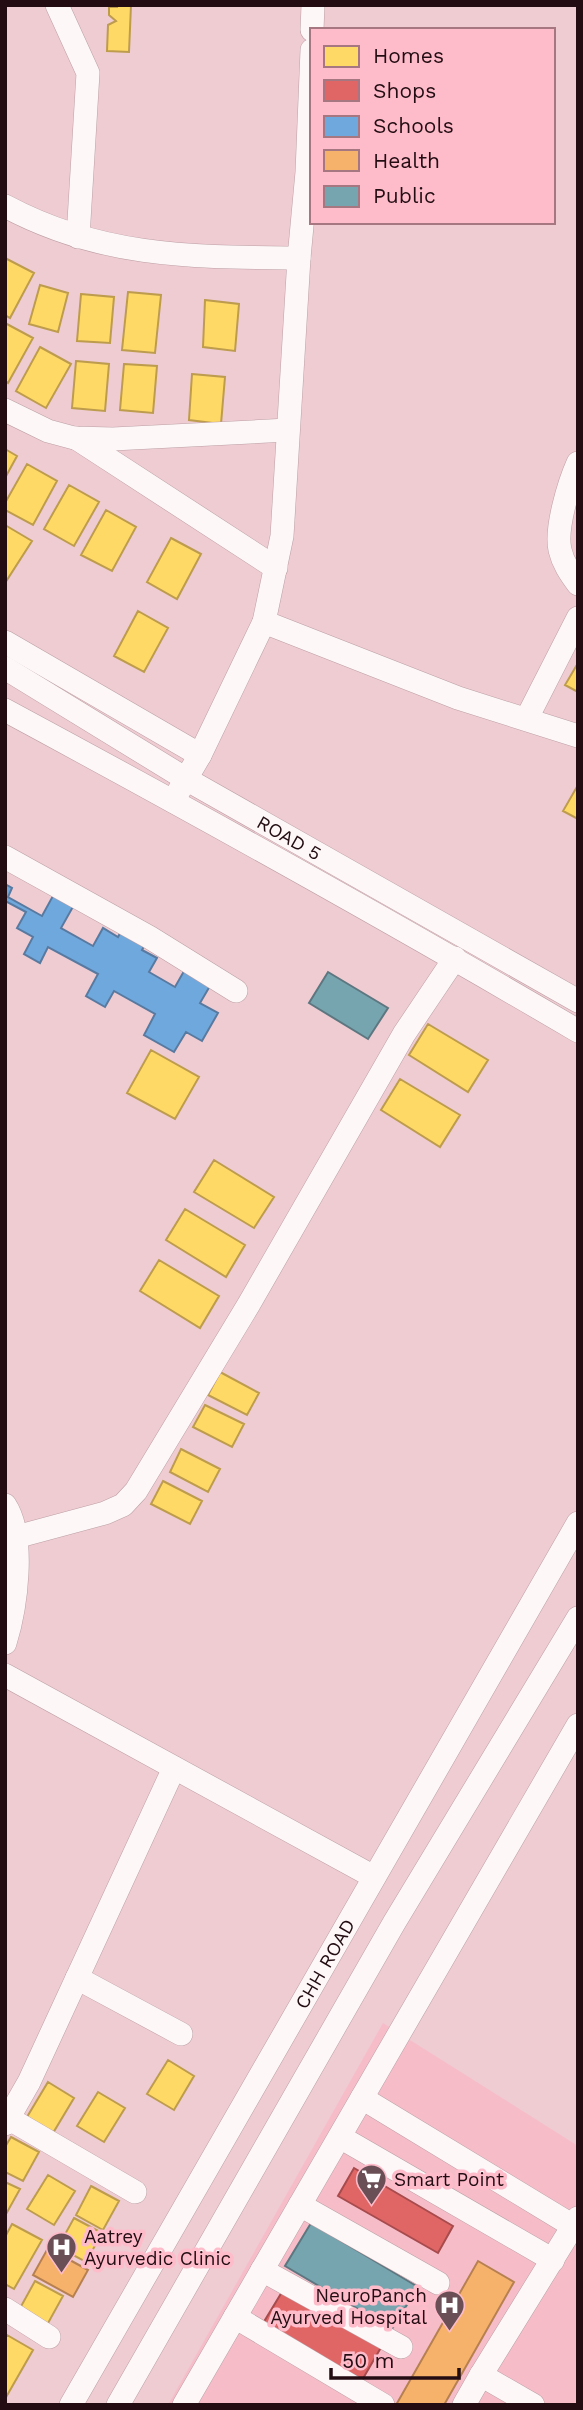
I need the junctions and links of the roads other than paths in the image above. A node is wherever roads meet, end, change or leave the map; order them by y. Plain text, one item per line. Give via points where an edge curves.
1 (57, 5) edge
2 (313, 5) edge
3 (313, 28) edge
4 (310, 99) edge
5 (5, 206) edge
6 (78, 237) junction
7 (299, 258) junction
8 (5, 410) edge
9 (288, 430) junction
10 (74, 438) junction
11 (576, 472) edge
12 (276, 568) junction
13 (578, 584) edge
14 (578, 618) edge
15 (264, 622) junction
16 (5, 642) edge
17 (5, 668) edge
18 (5, 710) edge
19 (527, 718) junction
20 (578, 736) edge
21 (200, 755) junction
22 (186, 779) junction
23 (173, 801) junction
24 (5, 857) edge
25 (455, 958) junction
26 (236, 991) dead end
27 (578, 1001) edge
28 (578, 1031) edge
29 (5, 1505) edge
30 (577, 1526) edge
31 (16, 1537) junction
32 (578, 1618) edge
33 (5, 1643) edge
34 (5, 1675) edge
35 (578, 1725) edge
36 (174, 1768) junction
37 (374, 1877) junction
38 (77, 1978) junction
39 (181, 2034) dead end
40 (362, 2098) junction
41 (7, 2121) edge
42 (340, 2137) junction
43 (135, 2192) dead end
44 (300, 2205) junction
45 (576, 2224) edge
46 (553, 2260) junction
47 (262, 2270) junction
48 (438, 2283) dead end
49 (5, 2309) edge
50 (235, 2317) junction
51 (49, 2336) dead end
52 (401, 2347) dead end
53 (481, 2375) junction
54 (71, 2405) edge
55 (118, 2405) edge
56 (184, 2405) edge
57 (383, 2405) edge
58 (464, 2405) edge
59 (533, 2405) edge

1 - 6 street via 88,73
2 - 3 street
4 - 7 street
5 - 6 street
6 - 7 street via 163,255
7 - 9 street
8 - 10 street
9 - 10 street
9 - 12 street
10 - 12 street
11 - 13 street via 559,547
12 - 15 street
14 - 19 street
15 - 19 street via 458,698
15 - 21 street
16 - 21 street
17 - 22 street, ROAD 5
18 - 23 street, ROAD 5
19 - 20 street
21 - 22 street
22 - 23 street
22 - 27 street, ROAD 5
23 - 25 street, ROAD 5
24 - 26 street
25 - 28 street, ROAD 5
25 - 31 street via 404,1034 136,1491 105,1514
29 - 31 street
30 - 37 street, CHH ROAD
31 - 33 street via 16,1579
32 - 55 street via 394,1923
34 - 36 street
35 - 40 street
36 - 37 street
36 - 38 street
37 - 54 street, CHH ROAD
38 - 39 street
38 - 41 street
40 - 42 street
40 - 45 street
41 - 43 street
42 - 44 street
42 - 46 street
44 - 47 street
44 - 48 street
45 - 46 street
46 - 53 street
47 - 50 street
47 - 52 street
49 - 51 street
50 - 56 street
50 - 57 street
53 - 58 street
53 - 59 street

